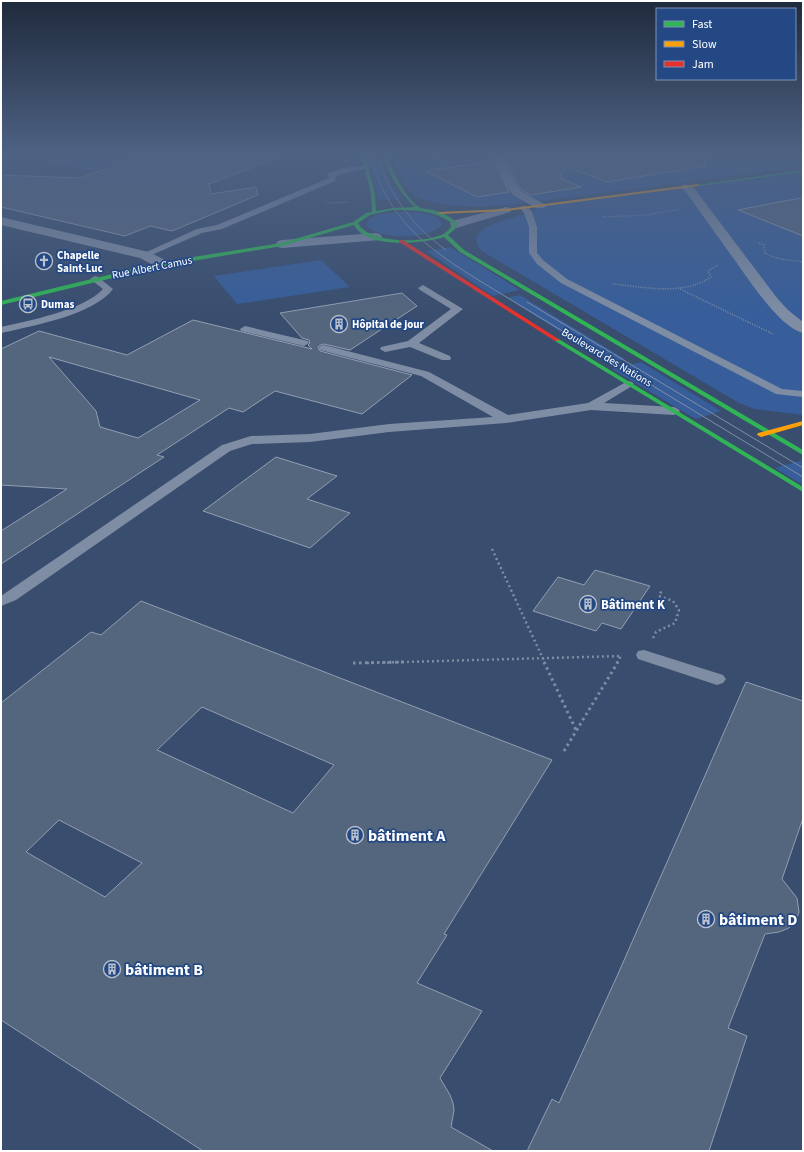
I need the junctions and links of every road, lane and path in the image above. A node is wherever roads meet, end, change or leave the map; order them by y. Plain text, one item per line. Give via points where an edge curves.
1 (267, 207) edge
2 (374, 207) edge
3 (417, 207) edge
4 (534, 207) edge
5 (702, 207) edge
6 (524, 208) junction
7 (419, 209) junction
8 (506, 210) junction
9 (374, 212) junction
10 (440, 213) junction
11 (1, 221) edge
12 (355, 223) junction
13 (456, 224) junction
14 (445, 235) junction
15 (376, 237) junction
16 (401, 241) junction
17 (759, 242) dead end
18 (282, 244) junction
19 (144, 255) junction
20 (803, 262) edge
21 (162, 264) junction
22 (718, 265) dead end
23 (95, 279) junction
24 (575, 287) junction
25 (423, 288) dead end
26 (678, 288) junction
27 (1, 303) edge
28 (245, 329) dead end
29 (803, 329) edge
30 (1, 330) edge
31 (776, 336) dead end
32 (304, 343) dead end
33 (411, 344) junction
34 (324, 348) dead end
35 (385, 349) dead end
36 (446, 358) dead end
37 (628, 384) junction
38 (803, 394) edge
39 (591, 406) junction
40 (674, 411) junction
41 (506, 419) junction
42 (803, 423) edge
43 (768, 432) junction
44 (752, 437) dead end
45 (743, 440) dead end
46 (729, 444) junction
47 (803, 453) edge
48 (803, 490) edge
49 (492, 549) dead end
50 (662, 590) dead end
51 (1, 601) edge
52 (644, 655) junction
53 (621, 656) junction
54 (542, 658) junction
55 (353, 663) dead end
56 (717, 679) dead end
57 (576, 730) junction
58 (564, 752) dead end

1 - 19 lane
2 - 9 main road
3 - 7 main road
4 - 6 main road
5 - 29 street via 774,305
6 - 8 main road
6 - 24 lane via 533,227 533,253 549,270
7 - 9 main road, Rue Albert Camus
7 - 10 main road, Rue Albert Camus
8 - 10 main road
8 - 13 street
9 - 12 main road, Rue Albert Camus
10 - 13 main road via 451,218
11 - 19 street
12 - 15 main road via 360,231
12 - 18 main road, Rue Albert Camus
13 - 14 main road via 454,230
14 - 16 main road
14 - 43 main road, Boulevard des Nations via 462,251
15 - 16 main road
15 - 18 street, Rue Albert Camus
16 - 37 main road, Boulevard des Nations
17 - 20 path via 764,245 765,253 769,256
18 - 21 main road, Rue Albert Camus
19 - 21 street
21 - 23 main road, Rue Albert Camus
22 - 26 path via 708,271 711,277 707,281
23 - 27 main road, Rue Albert Camus
23 - 30 lane via 108,289 106,294 90,303 55,316
24 - 26 path via 595,284
24 - 38 lane via 780,392
25 - 33 lane via 458,309
26 - 31 path
28 - 32 lane
33 - 35 lane
33 - 36 lane
34 - 41 lane via 425,374
37 - 39 lane
37 - 40 main road, Boulevard des Nations
39 - 40 lane
39 - 41 lane
40 - 46 main road, Boulevard des Nations
41 - 51 lane via 389,428 310,438 266,438 238,443 226,448 11,597
42 - 43 main road
43 - 44 main road
43 - 47 main road, Boulevard des Nations
45 - 46 main road
46 - 48 main road, Boulevard des Nations
49 - 54 path
50 - 52 path via 659,596 673,601 679,610 675,623 656,632
52 - 53 path
52 - 56 lane
53 - 54 path
53 - 57 path
54 - 55 path
54 - 57 path
57 - 58 path

